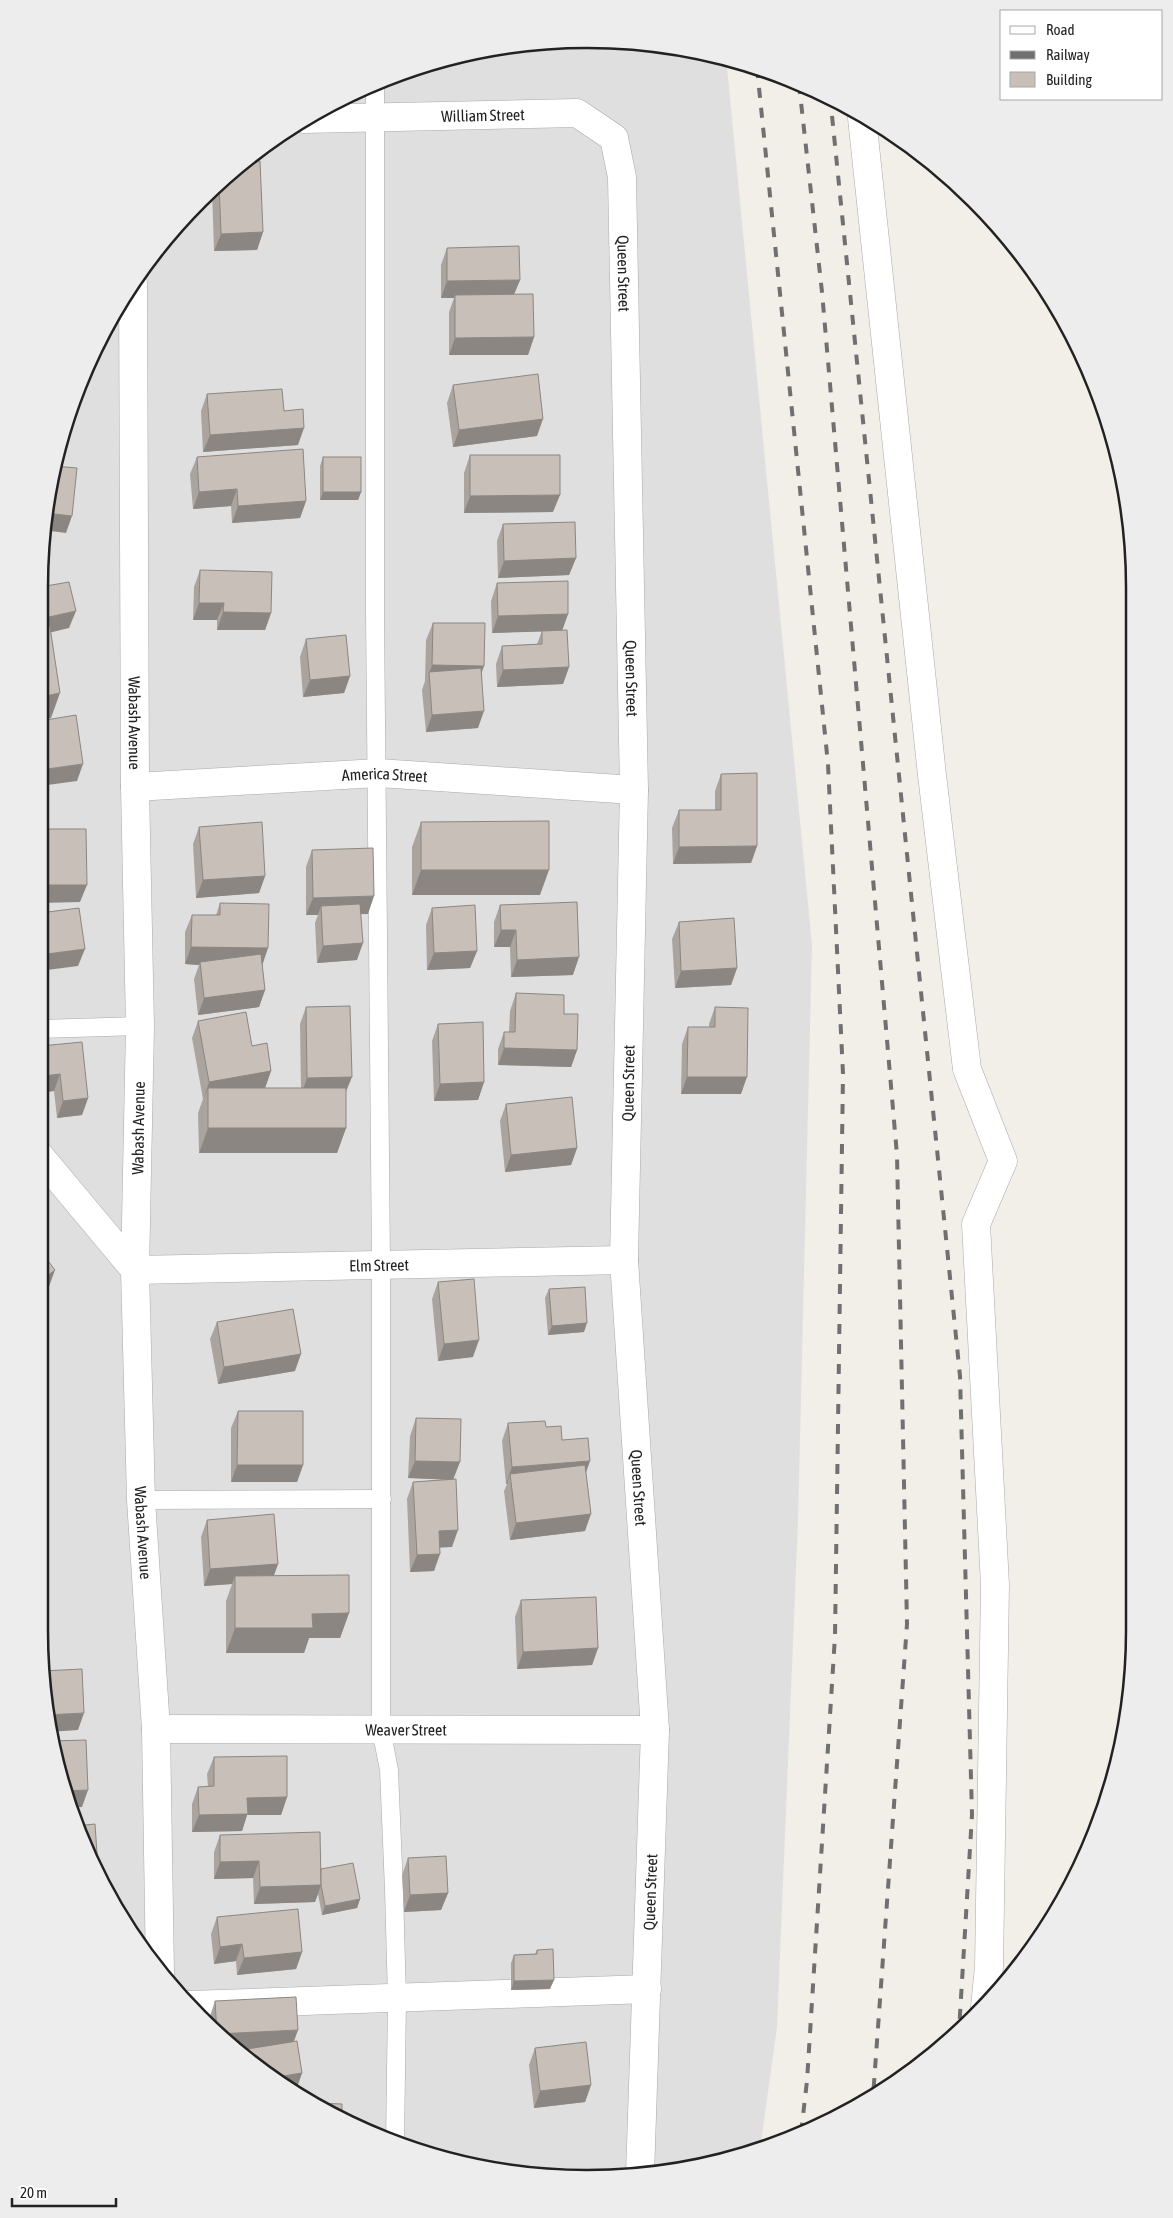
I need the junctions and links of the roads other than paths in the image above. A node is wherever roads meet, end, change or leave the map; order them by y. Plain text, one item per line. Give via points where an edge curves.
1 (375, 91) edge
2 (376, 116) junction
3 (320, 118) edge
4 (863, 124) edge
5 (622, 177) joint
6 (134, 294) edge
7 (378, 773) junction
8 (135, 787) junction
9 (634, 790) junction
10 (140, 1026) junction
11 (48, 1030) edge
12 (48, 1166) edge
13 (624, 1260) junction
14 (381, 1264) junction
15 (135, 1270) junction
16 (382, 1499) junction
17 (142, 1500) junction
18 (156, 1729) junction
19 (381, 1729) junction
20 (655, 1730) junction
21 (160, 1961) edge
22 (647, 1989) junction
23 (985, 1994) edge
24 (397, 1999) junction
25 (198, 2006) edge
26 (394, 2135) edge
27 (640, 2167) edge

1 - 2 lane
2 - 3 street, William Street
2 - 5 street, William Street via 577,113 614,138
2 - 7 lane via 375,613
4 - 23 street via 932,775 968,1069 1003,1161 976,1224 995,1585
5 - 9 street, Queen Street
6 - 8 street, Wabash Avenue
7 - 8 street, America Street
7 - 9 street, America Street
7 - 14 lane
8 - 10 street, Wabash Avenue
9 - 13 street, Queen Street
10 - 11 lane
10 - 15 street, Wabash Avenue
12 - 15 street
13 - 14 street, Elm Street
13 - 20 street, Queen Street
14 - 15 street, Elm Street
14 - 16 lane
15 - 17 street, Wabash Avenue
16 - 17 lane
16 - 19 lane
17 - 18 street, Wabash Avenue
18 - 19 street, Weaver Street
18 - 21 street, Wabash Avenue
19 - 20 street, Weaver Street
19 - 24 lane via 389,1770
20 - 22 street, Queen Street
22 - 24 street
22 - 27 street, Queen Street
24 - 25 street
24 - 26 lane

